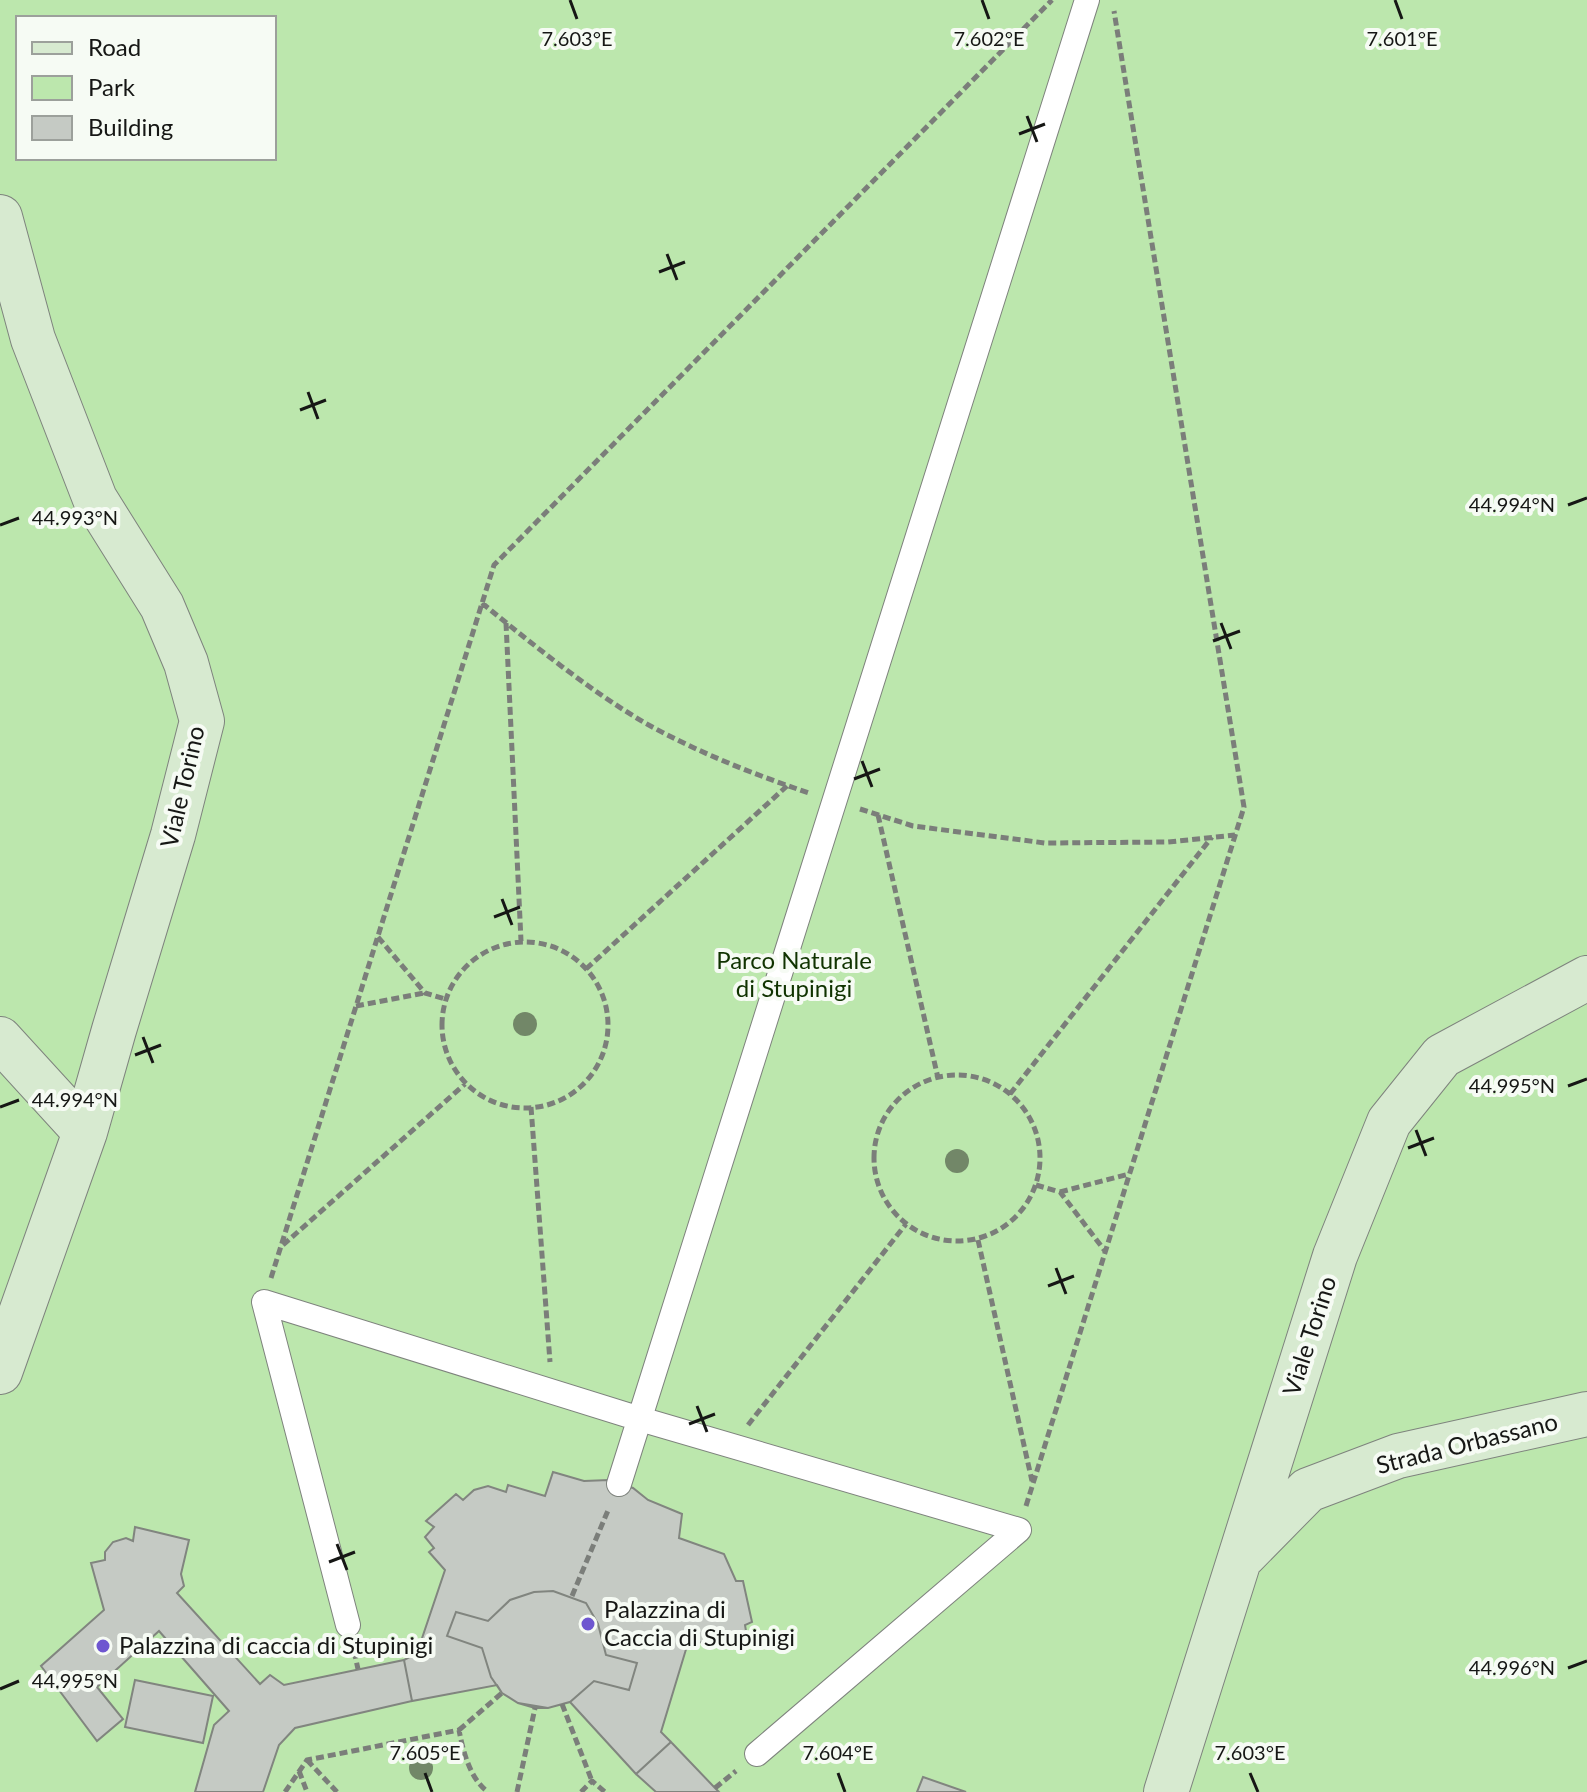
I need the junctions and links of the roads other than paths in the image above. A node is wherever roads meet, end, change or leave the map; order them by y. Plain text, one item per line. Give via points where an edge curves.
1 (1087, 0) edge
2 (0, 217) edge
3 (1587, 978) edge
4 (0, 1039) edge
5 (85, 1132) junction
6 (0, 1372) edge
7 (1587, 1414) edge
8 (640, 1419) junction
9 (619, 1484) road end
10 (1237, 1563) junction
11 (348, 1625) dead end
12 (757, 1754) dead end
13 (1166, 1792) edge

1 - 8 street
2 - 5 main road, Viale Torino via 33,339 95,499 162,606 202,721
3 - 10 main road, Viale Torino via 1442,1056 1389,1122 1335,1256
4 - 5 main road
5 - 6 main road, Viale Torino
7 - 10 main road, Strada Orbassano via 1398,1456 1308,1490
8 - 9 street
8 - 11 street via 264,1302
8 - 12 street via 1019,1530
10 - 13 main road, Viale Torino

